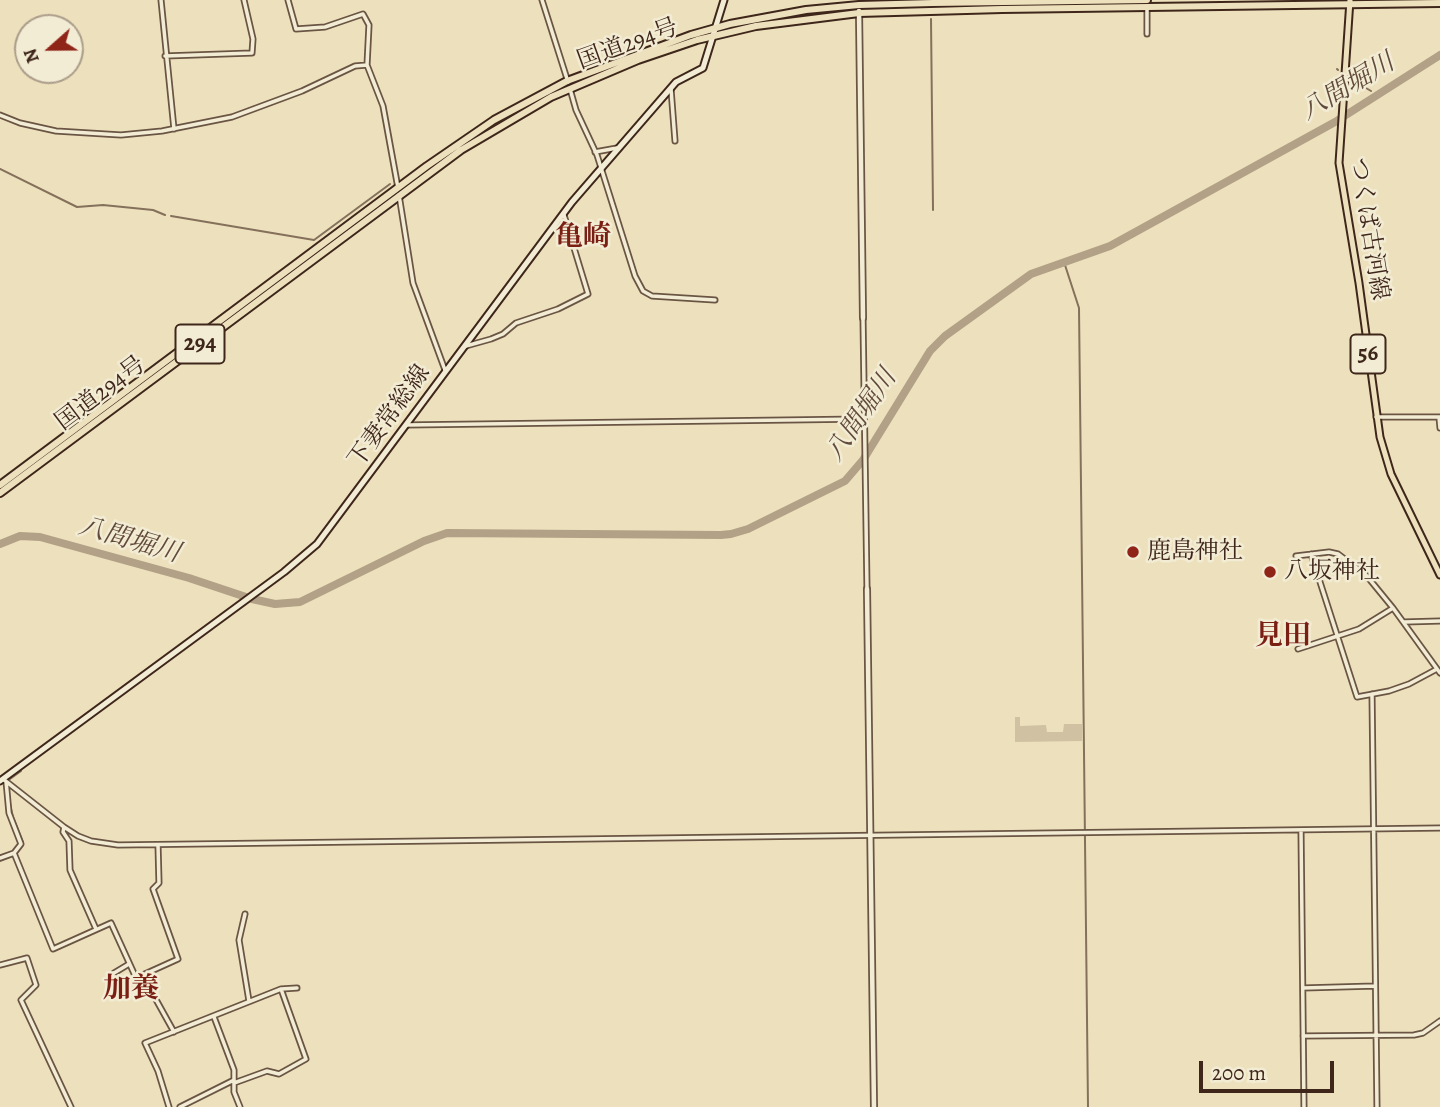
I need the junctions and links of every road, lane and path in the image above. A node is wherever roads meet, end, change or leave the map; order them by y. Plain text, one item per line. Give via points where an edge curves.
1 (161, 0) edge
2 (244, 0) edge
3 (288, 0) edge
4 (542, 0) edge
5 (724, 0) edge
6 (1350, 2) edge
7 (1440, 3) edge
8 (1147, 4) edge
9 (859, 6) edge
10 (715, 28) junction
11 (1147, 34) dead end
12 (713, 36) junction
13 (165, 56) junction
14 (367, 65) junction
15 (568, 85) junction
16 (671, 89) junction
17 (0, 115) edge
18 (174, 129) junction
19 (675, 141) dead end
20 (619, 148) junction
21 (595, 152) junction
22 (601, 168) junction
23 (398, 187) junction
24 (399, 196) junction
25 (563, 213) junction
26 (715, 300) dead end
27 (863, 318) joint
28 (465, 346) junction
29 (446, 371) junction
30 (1376, 417) junction
31 (1439, 417) edge
32 (863, 419) junction
33 (406, 425) junction
34 (1440, 428) edge
35 (0, 485) edge
36 (0, 493) edge
37 (1311, 554) junction
38 (1296, 556) dead end
39 (1440, 575) edge
40 (867, 589) joint
41 (1393, 608) junction
42 (1440, 621) edge
43 (1403, 622) junction
44 (1338, 636) junction
45 (1298, 649) dead end
46 (1437, 668) junction
47 (1440, 673) edge
48 (1372, 694) junction
49 (3, 780) edge
50 (64, 827) junction
51 (1440, 828) edge
52 (1374, 829) junction
53 (1301, 830) junction
54 (870, 836) junction
55 (158, 845) junction
56 (14, 853) junction
57 (0, 858) edge
58 (245, 914) dead end
59 (96, 929) junction
60 (129, 964) junction
61 (0, 965) edge
62 (114, 973) dead end
63 (136, 978) junction
64 (1376, 986) junction
65 (297, 988) dead end
66 (1303, 988) junction
67 (281, 989) junction
68 (249, 1002) junction
69 (214, 1017) junction
70 (1440, 1021) edge
71 (174, 1032) junction
72 (1376, 1035) junction
73 (1303, 1036) junction
74 (311, 1049) dead end
75 (305, 1051) junction
76 (234, 1082) junction
77 (71, 1107) edge
78 (169, 1107) edge
79 (180, 1107) edge
80 (240, 1107) edge
81 (874, 1107) edge
82 (1304, 1107) edge
83 (1377, 1107) edge

1 - 13 street
2 - 13 street via 252,52
3 - 14 street via 296,29 325,27 363,14 369,24
4 - 15 street
5 - 10 main road, 下妻常総線
6 - 7 highway, 国道294号 / 294
6 - 8 highway, 国道294号 / 294
6 - 30 main road, つくば古河線 / 56 via 1338,149 1340,181
8 - 9 highway, 国道294号 / 294
8 - 11 street
9 - 10 highway, 国道294号 / 294 via 787,13
9 - 12 highway, 国道294号 / 294
9 - 27 street
10 - 12 main road, 下妻常総線
10 - 15 highway, 国道294号 / 294 via 635,54
12 - 15 highway, 国道294号 / 294
12 - 16 main road, 下妻常総線 via 703,68
13 - 18 street
14 - 18 street via 241,114
14 - 23 street via 383,106
15 - 21 street
15 - 23 highway, 国道294号 / 294 via 486,125
15 - 24 highway, 国道294号 / 294 via 461,150
16 - 19 street
16 - 20 main road, 下妻常総線
17 - 18 street via 56,131 121,135
20 - 21 street
20 - 22 main road, 下妻常総線
21 - 22 street
22 - 25 main road, 下妻常総線
22 - 26 street via 643,291 652,296
23 - 24 street
23 - 35 highway, 国道294号 / 294
24 - 29 street via 413,284
24 - 36 highway, 国道294号 / 294
25 - 28 main road, 下妻常総線
25 - 28 street via 588,294 516,323 503,334
27 - 32 street
28 - 29 main road, 下妻常総線
29 - 33 main road, 下妻常総線
30 - 31 street
30 - 39 main road, つくば古河線 / 56 via 1388,466
31 - 34 street
32 - 33 street
32 - 40 street
33 - 49 main road, 下妻常総線 via 304,557
37 - 38 street
37 - 41 street via 1338,554 1366,575
37 - 44 street
40 - 54 street
41 - 43 street
41 - 44 street
42 - 43 street
43 - 46 street
44 - 45 street
44 - 48 street via 1357,697
46 - 47 street
46 - 48 street via 1409,684
48 - 52 street
49 - 50 street
49 - 56 street via 21,844
50 - 55 street via 106,844
50 - 59 street via 70,870
51 - 52 street
52 - 53 street
52 - 64 street
53 - 54 street
53 - 66 street
54 - 55 street
54 - 81 street
55 - 63 street via 160,877 153,889 178,960
56 - 57 street
56 - 59 street via 53,949
58 - 68 street via 239,940
59 - 60 street via 111,923
60 - 62 street
60 - 63 street
61 - 77 street via 27,958 36,985 21,1000
63 - 71 street via 142,991 154,996
64 - 66 street
64 - 72 street
65 - 67 street
66 - 73 street
67 - 68 street
67 - 75 street
68 - 69 street
69 - 71 street
69 - 76 street
70 - 72 street via 1419,1035
71 - 78 street via 145,1043
72 - 73 street
72 - 83 street
73 - 82 street
74 - 75 street
75 - 76 street via 305,1060 279,1074 267,1071
76 - 79 street
76 - 80 street

